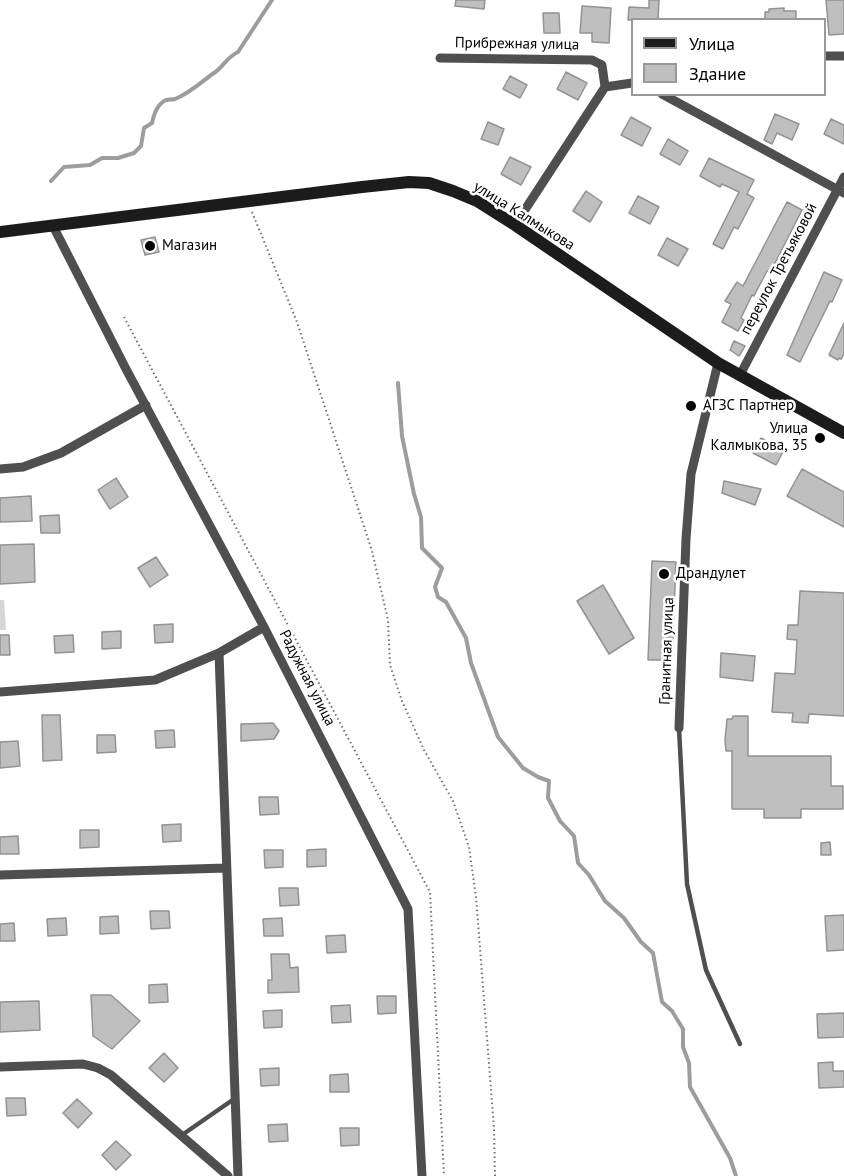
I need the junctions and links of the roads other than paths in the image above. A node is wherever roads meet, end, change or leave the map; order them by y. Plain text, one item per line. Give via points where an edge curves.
1 (826, 56) edge
2 (844, 56) edge
3 (441, 58) dead end
4 (631, 83) edge
5 (605, 87) junction
6 (666, 96) edge
7 (844, 177) edge
8 (841, 192) edge
9 (515, 225) junction
10 (53, 226) junction
11 (0, 231) edge
12 (718, 363) junction
13 (740, 375) junction
14 (146, 405) junction
15 (844, 433) edge
16 (0, 469) edge
17 (264, 627) junction
18 (219, 653) junction
19 (0, 692) edge
20 (679, 728) joint
21 (226, 868) junction
22 (0, 875) edge
23 (740, 1044) dead end
24 (0, 1067) edge
25 (236, 1097) junction
26 (182, 1135) junction
27 (228, 1176) edge
28 (238, 1176) edge
29 (423, 1176) edge

1 - 2 street
3 - 5 street, Прибрежная улица via 592,60 602,65
4 - 5 street
5 - 9 street
6 - 8 street
7 - 8 street, переулок Третьяковой
8 - 13 street, переулок Третьяковой
9 - 10 main road, улица Калмыкова via 453,190 409,182
9 - 12 main road, улица Калмыкова
10 - 11 main road, улица Калмыкова
10 - 14 street, Радужная улица
12 - 13 main road, улица Калмыкова
12 - 20 street, Гранитная улица via 691,474
13 - 15 main road, улица Калмыкова
14 - 16 street via 61,453 23,467
14 - 17 street, Радужная улица
17 - 18 street
17 - 29 street, Радужная улица via 408,909
18 - 19 street via 155,680
18 - 21 street
20 - 23 lane via 687,884 706,970
21 - 22 street
21 - 25 street
24 - 26 street via 83,1064 98,1068
25 - 26 lane
25 - 28 street
26 - 27 street

